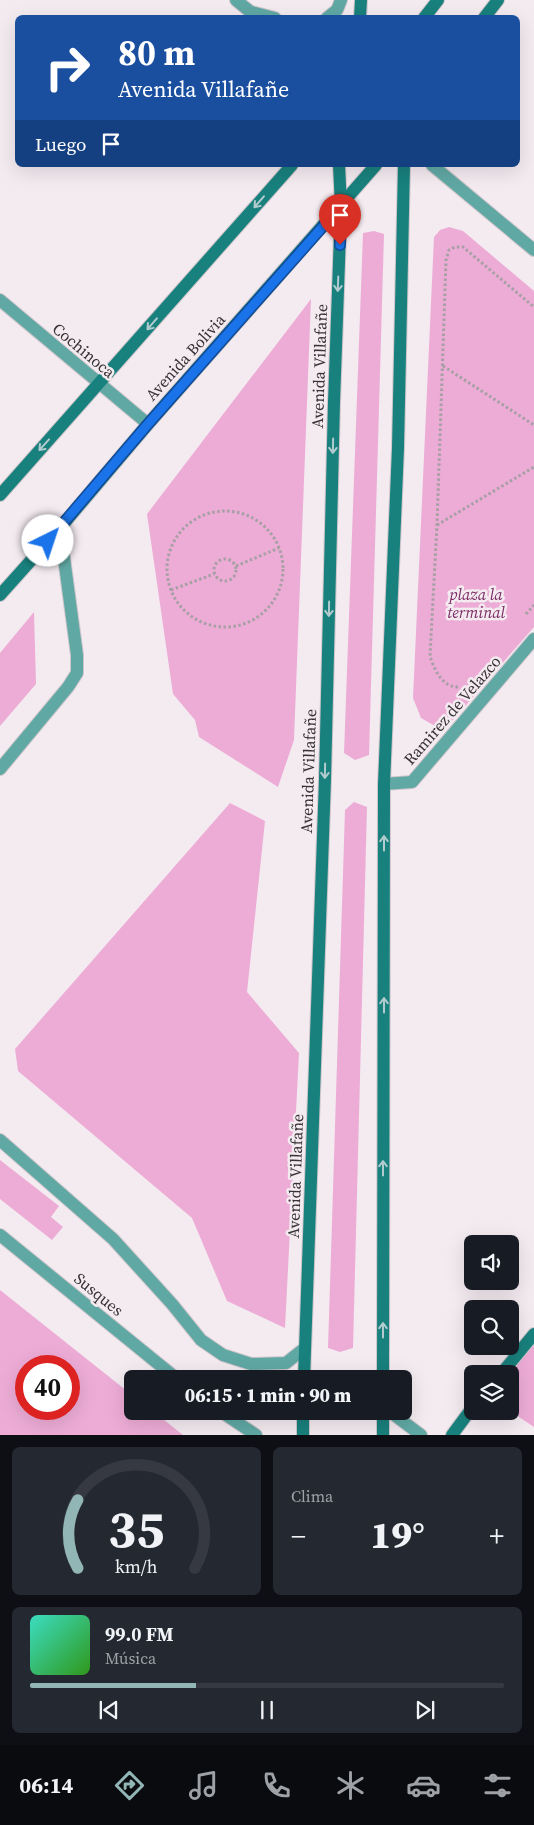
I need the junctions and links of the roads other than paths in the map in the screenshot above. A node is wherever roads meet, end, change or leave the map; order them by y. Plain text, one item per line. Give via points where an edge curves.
1 (236, 0) edge
2 (341, 0) edge
3 (361, 0) edge
4 (438, 0) edge
5 (498, 0) edge
6 (254, 14) edge
7 (331, 15) edge
8 (360, 15) edge
9 (426, 15) edge
10 (486, 15) edge
11 (290, 167) edge
12 (339, 167) edge
13 (374, 167) edge
14 (404, 167) edge
15 (434, 167) edge
16 (341, 206) junction
17 (534, 250) edge
18 (0, 300) edge
19 (100, 383) junction
20 (148, 424) junction
21 (0, 495) edge
22 (60, 528) junction
23 (0, 595) edge
24 (534, 640) edge
25 (0, 770) edge
26 (384, 784) junction
27 (0, 1140) edge
28 (0, 1236) edge
29 (534, 1334) edge
30 (305, 1348) junction
31 (508, 1365) edge
32 (167, 1370) edge
33 (304, 1370) edge
34 (383, 1370) edge
35 (464, 1419) edge
36 (234, 1420) edge
37 (303, 1420) edge
38 (307, 1420) edge
39 (381, 1420) edge
40 (383, 1420) edge
41 (401, 1420) edge
42 (303, 1433) edge
43 (383, 1433) edge
44 (256, 1435) edge
45 (421, 1435) edge
46 (452, 1435) edge

1 - 6 street
2 - 7 street
3 - 8 street
4 - 9 street
5 - 10 street
11 -> 19 street
12 - 16 street, Avenida Villafañe
13 - 16 street, Avenida Bolivia
14 - 26 street via 398,448
15 - 17 street
16 - 20 street, Avenida Bolivia
16 -> 30 street, Avenida Villafañe
18 - 19 street, Cochinoca
19 - 20 street, Cochinoca
19 -> 21 street
20 - 22 street, Avenida Bolivia
22 - 23 street, Avenida Bolivia
22 - 25 street via 77,655 76,673
24 - 26 street, Ramirez de Velazco via 412,782
34 -> 26 street
27 - 30 street via 112,1239 202,1340 223,1355 251,1364 286,1363
28 - 32 street, Susques
29 - 31 street
30 - 33 street, Avenida Villafañe
35 - 46 street
36 - 44 street
37 - 42 street
38 - 42 street
39 - 43 street
40 - 43 street
41 - 45 street

